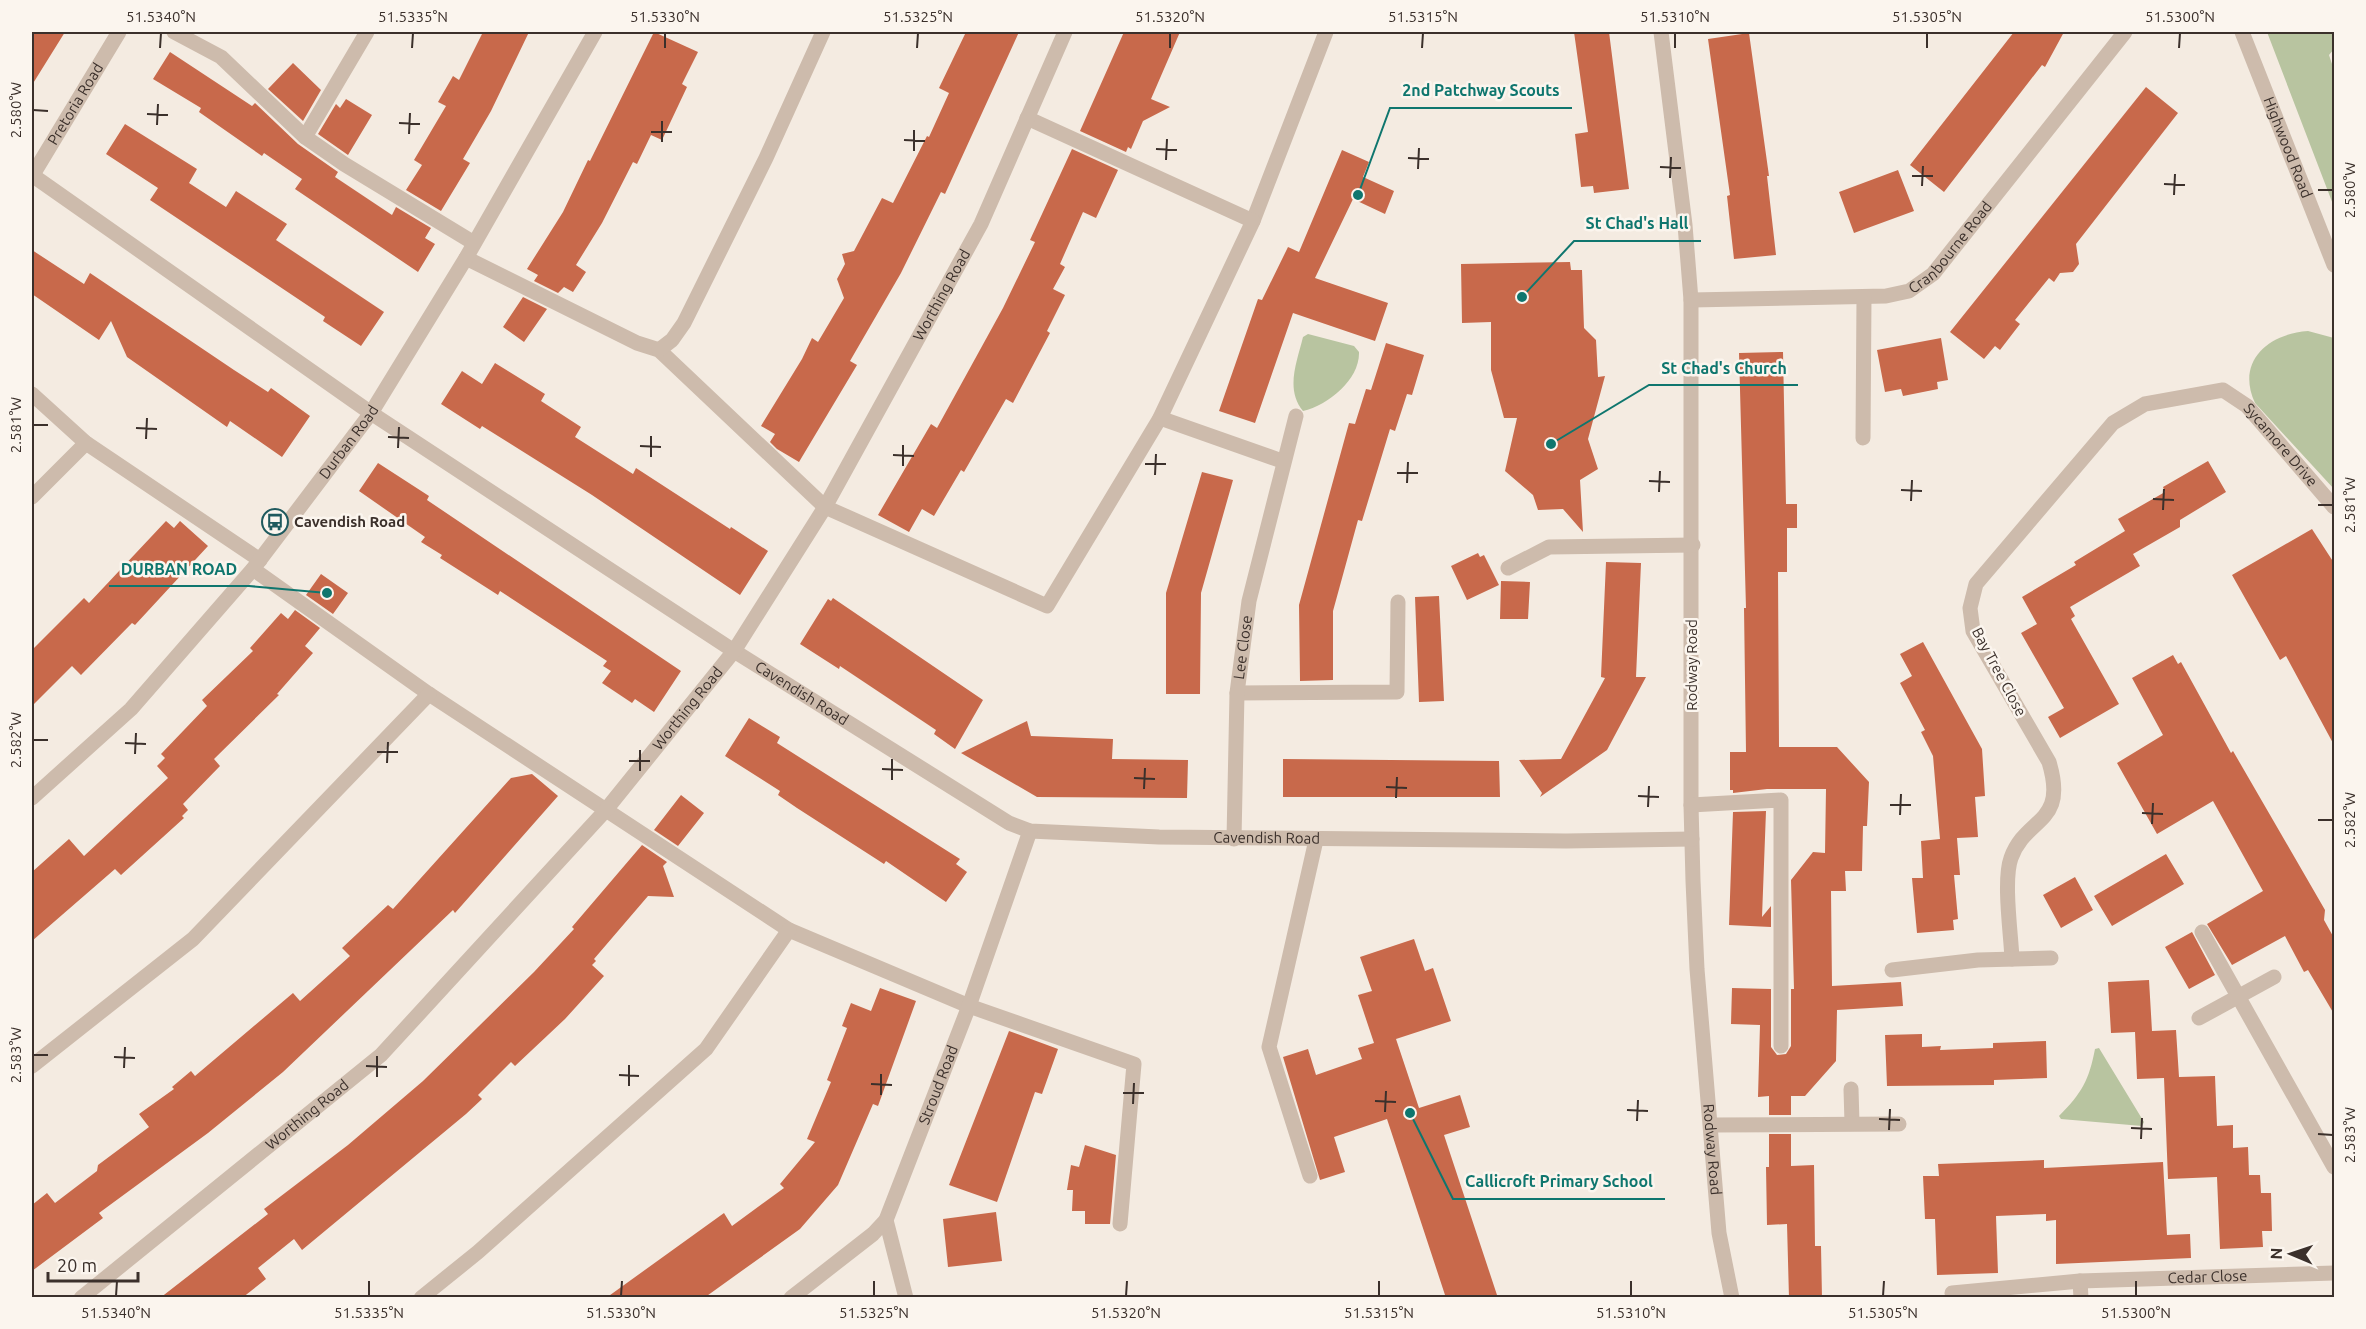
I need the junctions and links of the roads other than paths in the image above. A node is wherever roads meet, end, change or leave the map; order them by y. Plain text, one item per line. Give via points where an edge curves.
1 (119, 32) edge
2 (174, 32) edge
3 (367, 32) edge
4 (595, 32) edge
5 (823, 32) edge
6 (1065, 32) edge
7 (1326, 32) edge
8 (1660, 32) edge
9 (2125, 32) edge
10 (2242, 32) edge
11 (1027, 118) junction
12 (305, 137) junction
13 (32, 176) edge
14 (1253, 221) junction
15 (474, 243) junction
16 (466, 258) junction
17 (2334, 265) edge
18 (1864, 297) junction
19 (1692, 300) junction
20 (659, 350) junction
21 (2223, 390) joint
22 (32, 394) edge
23 (371, 413) junction
24 (1296, 416) dead end
25 (1160, 418) junction
26 (1863, 438) dead end
27 (86, 443) junction
28 (1282, 461) junction
29 (32, 497) edge
30 (825, 507) junction
31 (2334, 507) edge
32 (1693, 544) junction
33 (257, 564) junction
34 (1508, 568) dead end
35 (1398, 602) dead end
36 (734, 651) junction
37 (1237, 693) junction
38 (429, 694) junction
39 (32, 798) edge
40 (1691, 805) junction
41 (605, 811) junction
42 (1030, 831) junction
43 (1234, 839) junction
44 (1692, 839) junction
45 (1316, 840) junction
46 (789, 930) junction
47 (2202, 932) dead end
48 (2051, 958) dead end
49 (2012, 959) junction
50 (1892, 970) dead end
51 (2274, 977) dead end
52 (2237, 997) junction
53 (969, 1006) junction
54 (2199, 1017) dead end
55 (1780, 1046) dead end
56 (32, 1066) edge
57 (1851, 1089) dead end
58 (1852, 1123) junction
59 (1899, 1124) dead end
60 (1711, 1125) junction
61 (2334, 1167) edge
62 (1310, 1176) dead end
63 (886, 1220) junction
64 (1120, 1224) dead end
65 (2334, 1273) edge
66 (2080, 1281) junction
67 (1952, 1293) dead end
68 (81, 1298) edge
69 (421, 1298) edge
70 (791, 1298) edge
71 (906, 1298) edge
72 (1732, 1298) edge
73 (2081, 1298) edge

1 - 13 street, Pretoria Road
2 - 12 street via 221,57
3 - 12 street
4 - 15 street, Durban Road
5 - 20 street via 684,323
6 - 11 street, Worthing Road
7 - 14 street
8 - 19 street, Rodway Road
9 - 18 street, Cranbourne Road via 1933,274 1909,291
10 - 17 street, Highwood Road
11 - 14 street
11 - 30 street, Worthing Road via 981,224
12 - 15 street
13 - 23 street, Cavendish Road
14 - 25 street
15 - 16 street, Durban Road
16 - 20 street via 637,343
16 - 23 street, Durban Road
18 - 19 street, Cranbourne Road
18 - 26 street
19 - 32 street, Rodway Road
20 - 30 street
21 - 31 street, Sycamore Drive via 2247,405
21 - 49 street, Bay Tree Close via 2145,404 2113,423 1976,584 1970,608 1973,631 2049,762 2054,778 2048,814 2011,858
22 - 27 street
23 - 33 street, Durban Road
23 - 36 street, Cavendish Road
24 - 28 street, Lee Close
25 - 28 street
25 - 30 street via 1047,606
27 - 29 street
27 - 33 street
28 - 37 street, Lee Close via 1249,602
30 - 36 street, Worthing Road
32 - 34 street via 1549,547
32 - 40 street, Rodway Road
33 - 38 street
33 - 39 street, Durban Road via 131,708
35 - 37 street via 1397,692
36 - 41 street, Worthing Road
36 - 42 street, Cavendish Road via 1009,823
37 - 43 street, Lee Close
38 - 41 street
38 - 56 street via 192,939
40 - 44 street, Rodway Road
40 - 55 street via 1780,800
41 - 46 street
41 - 68 street, Worthing Road via 381,1055
42 - 43 street, Cavendish Road
42 - 53 street, Stroud Road
43 - 45 street, Cavendish Road
44 - 45 street, Cavendish Road
44 - 60 street, Rodway Road via 1697,969
45 - 62 street via 1269,1047
46 - 53 street
46 - 69 street via 706,1049
47 - 52 street
48 - 49 street
49 - 50 street
51 - 52 street
52 - 54 street
52 - 61 street
53 - 63 street, Stroud Road
53 - 64 street via 1134,1064
57 - 58 street
58 - 59 street
58 - 60 street
60 - 72 street, Rodway Road via 1719,1233
63 - 70 street, Stroud Road
63 - 71 street
65 - 66 street, Cedar Close
66 - 67 street, Cedar Close
66 - 73 street

